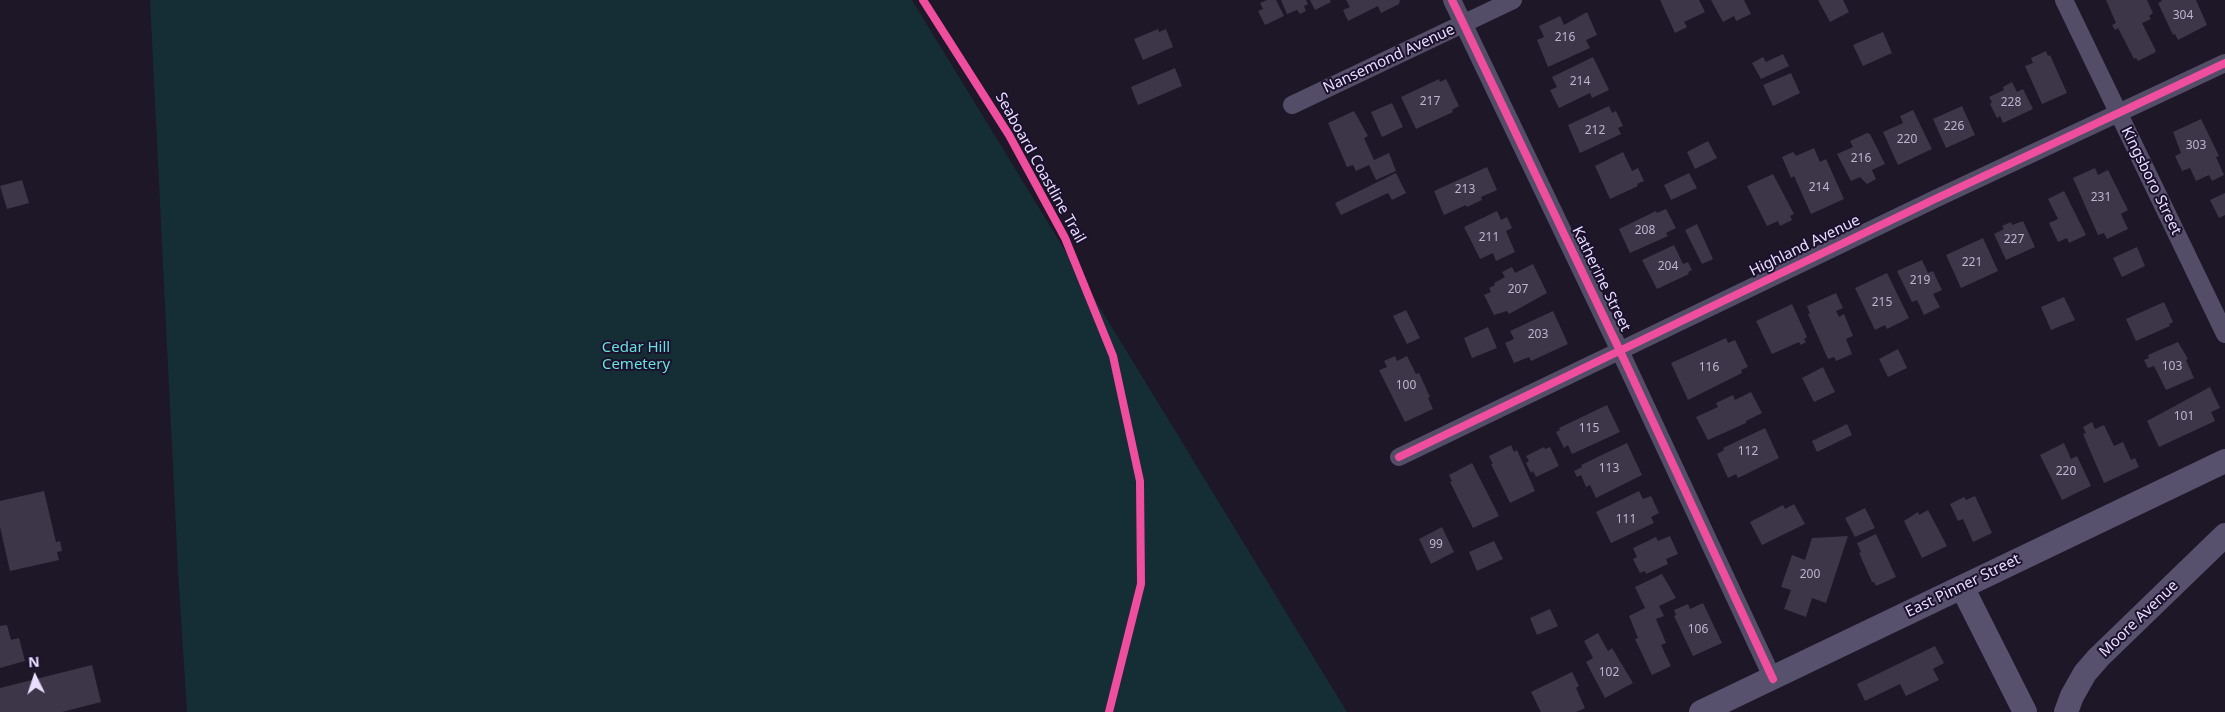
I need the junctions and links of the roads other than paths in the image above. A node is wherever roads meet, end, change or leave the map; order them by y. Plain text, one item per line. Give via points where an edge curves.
1 (1452, 0) edge
2 (1512, 0) edge
3 (2064, 0) edge
4 (1464, 24) junction
5 (2225, 63) edge
6 (1292, 105) dead end
7 (2118, 113) junction
8 (2225, 334) edge
9 (1620, 351) junction
10 (1399, 457) dead end
11 (2225, 461) edge
12 (2225, 536) edge
13 (1962, 587) junction
14 (1773, 679) junction
15 (1701, 712) edge
16 (2025, 712) edge
17 (2066, 712) edge

1 - 4 street, Katherine Street
2 - 4 street, Nansemond Avenue
3 - 7 street, Kingsboro Street
4 - 6 street, Nansemond Avenue
4 - 9 street, Katherine Street
5 - 7 street, Highland Avenue
7 - 8 street, Kingsboro Street
7 - 9 street, Highland Avenue
9 - 10 street, Highland Avenue
9 - 14 street, Katherine Street
11 - 13 main road, East Pinner Street
12 - 17 main road, Moore Avenue via 2099,657 2085,673
13 - 14 main road, East Pinner Street
13 - 16 main road
14 - 15 main road, East Pinner Street

